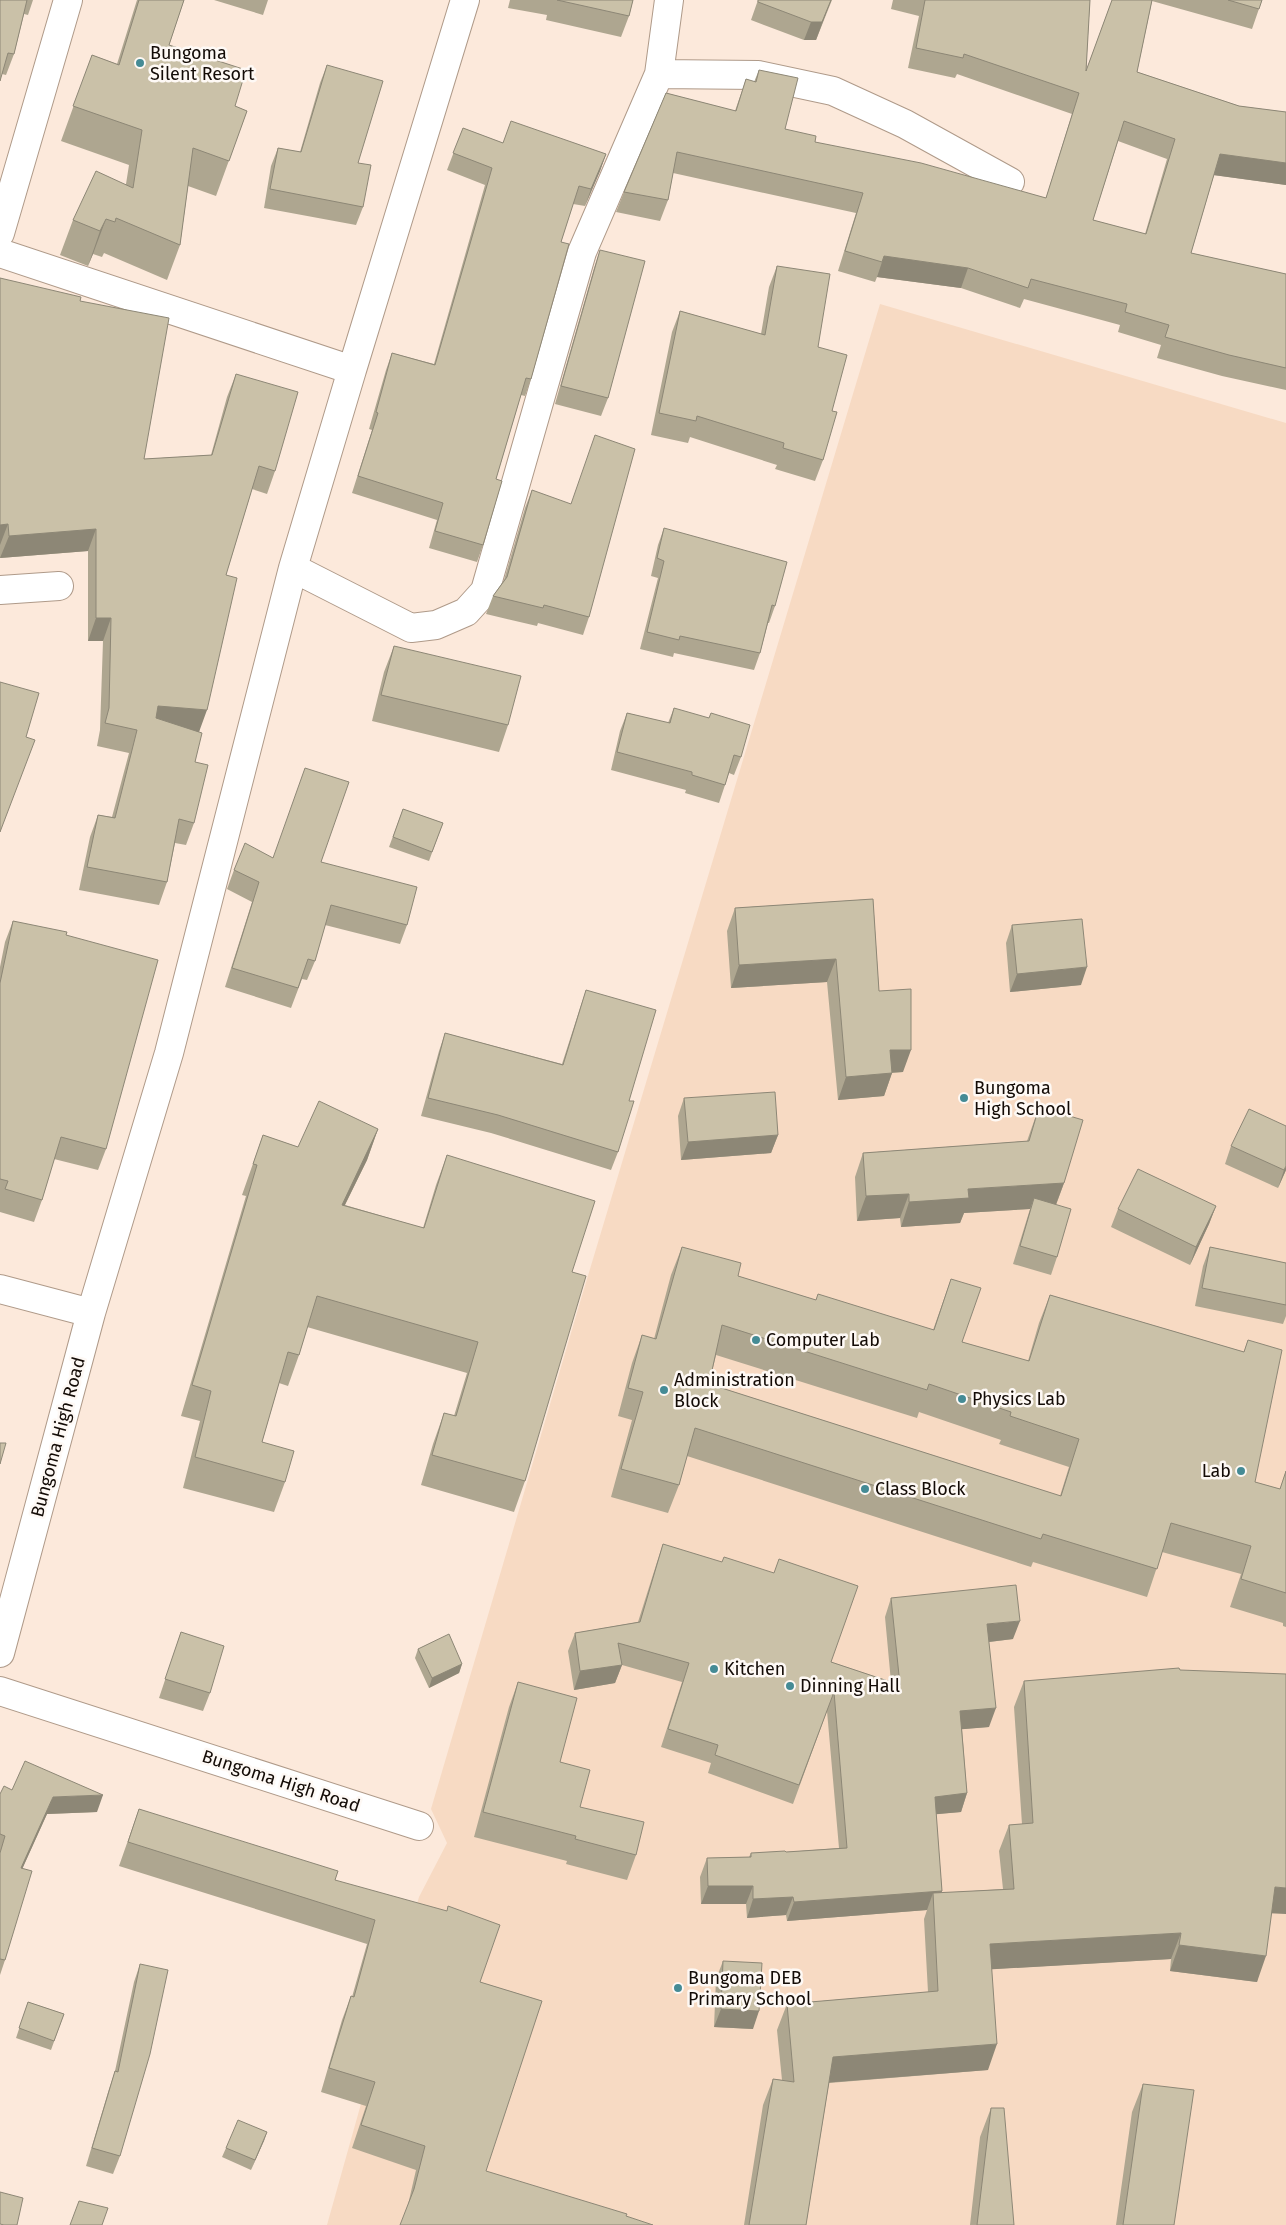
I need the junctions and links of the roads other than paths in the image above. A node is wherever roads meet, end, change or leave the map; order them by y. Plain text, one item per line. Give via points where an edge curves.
1 (68, 0) edge
2 (465, 0) edge
3 (669, 0) edge
4 (659, 74) junction
5 (1010, 182) dead end
6 (0, 233) edge
7 (0, 253) edge
8 (352, 370) junction
9 (293, 568) junction
10 (59, 586) dead end
11 (0, 590) edge
12 (0, 1288) edge
13 (91, 1313) junction
14 (0, 1653) edge
15 (0, 1691) edge
16 (419, 1826) dead end

1 - 6 street
2 - 8 street, Bungoma High Road
3 - 4 street
4 - 5 street via 758,75 833,91 905,124
4 - 9 street via 582,252 485,591 466,612 436,625 410,628
7 - 8 street
8 - 9 street, Bungoma High Road
9 - 13 street, Bungoma High Road via 169,1053
10 - 11 street
12 - 13 street
13 - 14 street, Bungoma High Road
15 - 16 street, Bungoma High Road

